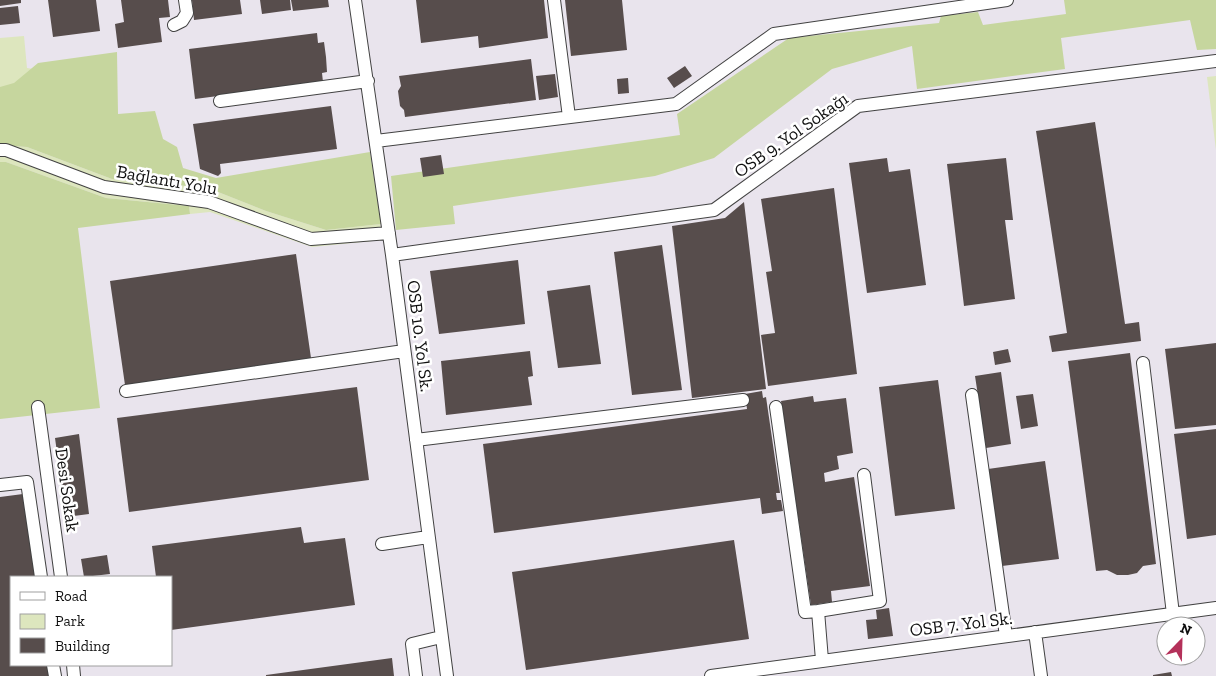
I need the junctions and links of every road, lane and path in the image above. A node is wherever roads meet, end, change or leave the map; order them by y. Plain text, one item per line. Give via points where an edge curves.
1 (186, 0) edge
2 (355, 0) edge
3 (554, 0) edge
4 (1007, 0) edge
5 (174, 25) dead end
6 (1216, 61) edge
7 (368, 81) junction
8 (220, 101) dead end
9 (569, 117) junction
10 (376, 141) junction
11 (0, 150) edge
12 (389, 233) junction
13 (392, 255) junction
14 (404, 351) junction
15 (1143, 364) dead end
16 (126, 391) dead end
17 (972, 395) dead end
18 (743, 400) dead end
19 (38, 407) dead end
20 (776, 407) dead end
21 (416, 440) junction
22 (864, 475) dead end
23 (0, 486) edge
24 (428, 536) junction
25 (382, 544) dead end
26 (41, 576) edge
27 (61, 576) edge
28 (1216, 608) edge
29 (818, 611) junction
30 (1173, 614) junction
31 (1035, 632) junction
32 (1006, 636) junction
33 (441, 637) junction
34 (822, 660) junction
35 (758, 672) edge
36 (448, 675) edge
37 (416, 676) edge
38 (712, 676) edge
39 (1041, 676) edge

1 - 5 street via 187,13
2 - 7 street, OSB 10. Yol Sk.
3 - 9 street
4 - 9 street via 774,34 676,104
6 - 13 street, OSB 9. Yol Sokağı via 858,106 714,210
7 - 8 street
7 - 10 street, OSB 10. Yol Sk.
9 - 10 street
10 - 12 street, OSB 10. Yol Sk.
11 - 12 street, Bağlantı Yolu via 104,186 209,202 311,239
12 - 13 street, OSB 10. Yol Sk.
13 - 14 street, OSB 10. Yol Sk.
14 - 16 street
14 - 21 street, OSB 10. Yol Sk.
15 - 30 street
17 - 32 street
18 - 21 street
19 - 27 street, Desi Sokak
20 - 29 street via 805,612
21 - 24 street, OSB 10. Yol Sk.
22 - 29 street via 880,601
23 - 26 street via 27,482
24 - 25 street
24 - 33 street, OSB 10. Yol Sk.
28 - 30 street, OSB 7. Yol Sk.
29 - 34 street
30 - 31 street, OSB 7. Yol Sk.
31 - 32 street, OSB 7. Yol Sk.
31 - 39 street
32 - 34 street, OSB 7. Yol Sk.
33 - 36 street, OSB 10. Yol Sk.
33 - 37 street via 412,644
34 - 35 street, OSB 7. Yol Sk.
35 - 38 street, OSB 7. Yol Sk.

